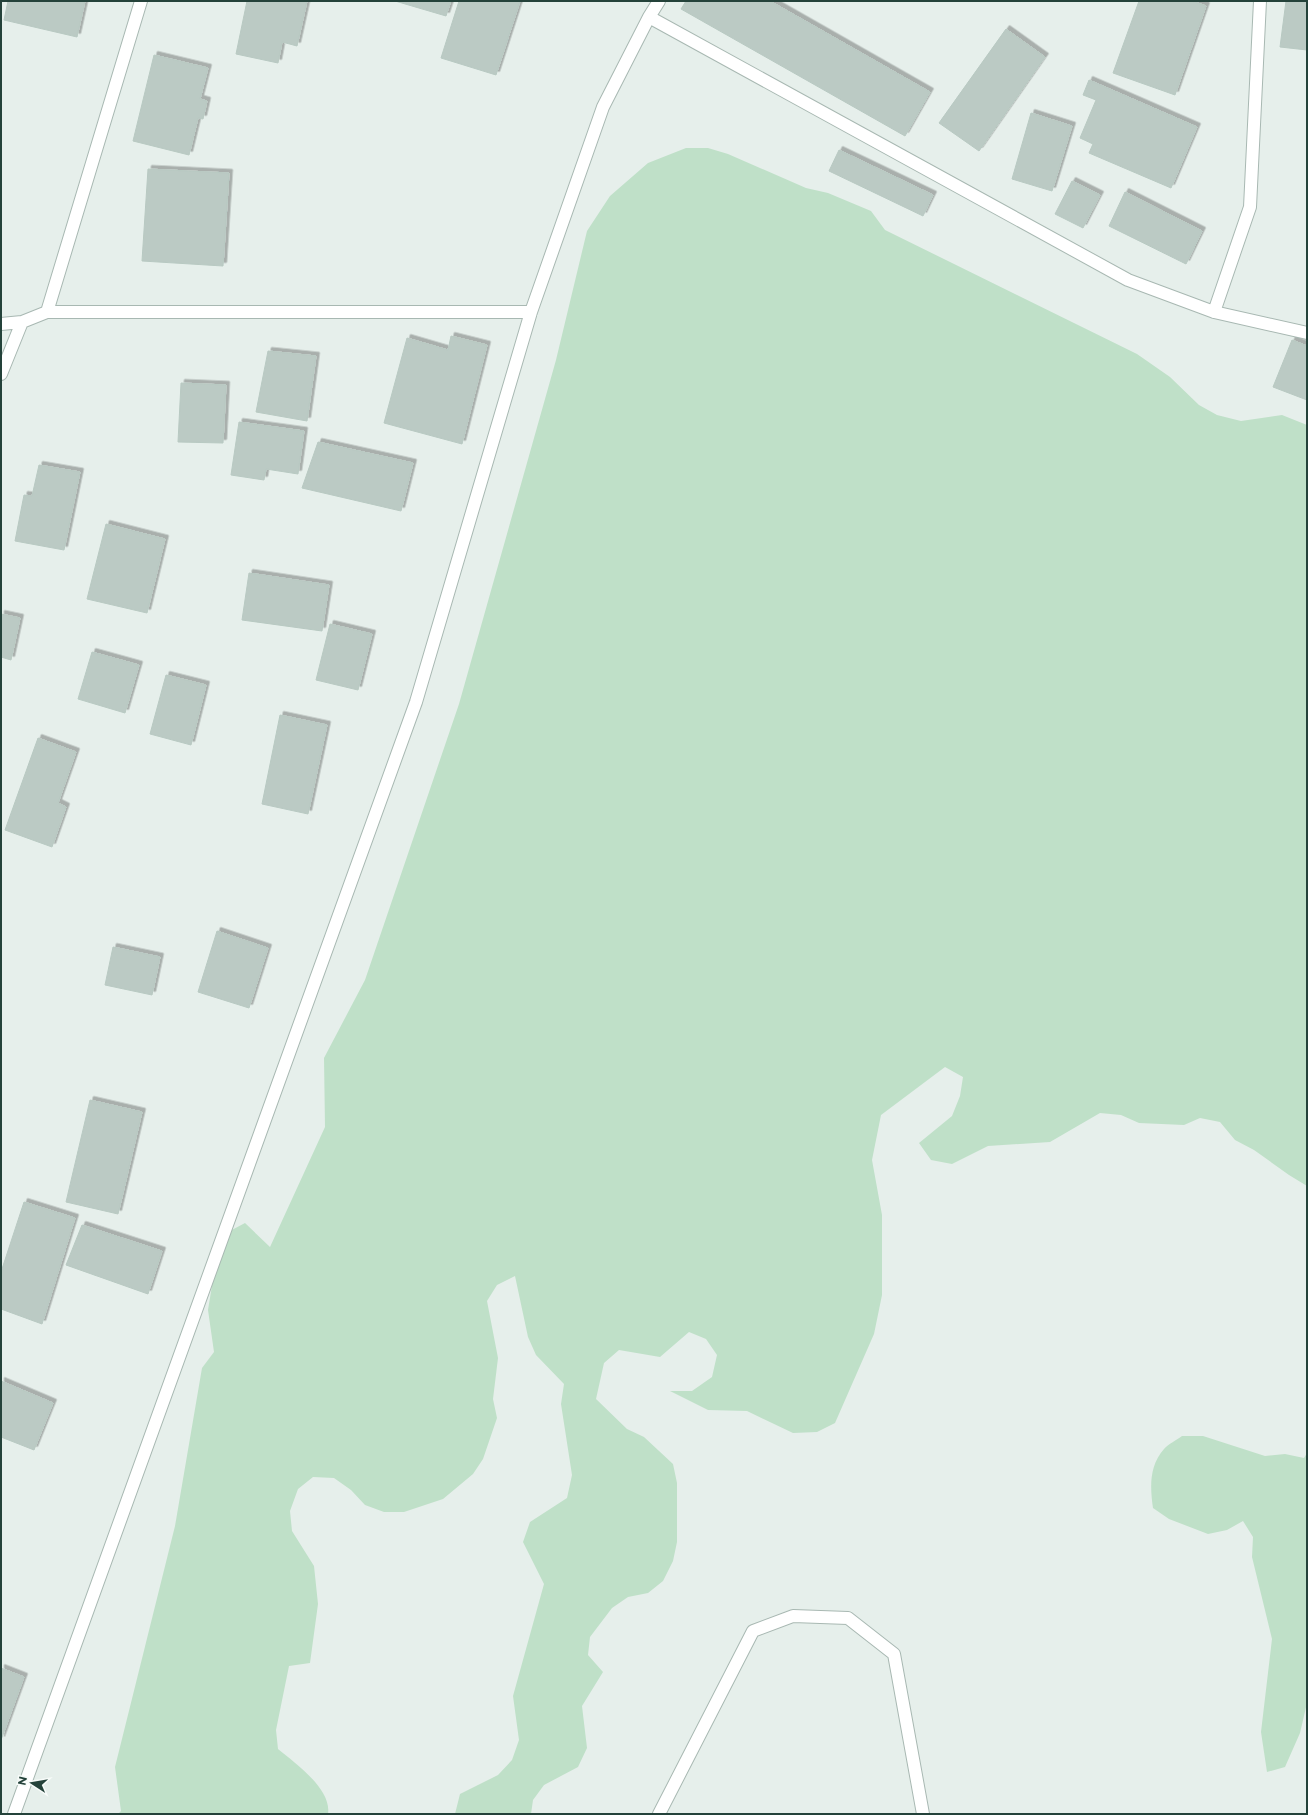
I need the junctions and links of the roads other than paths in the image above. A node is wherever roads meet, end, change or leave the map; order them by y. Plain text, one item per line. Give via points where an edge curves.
1 (141, 1) edge
2 (659, 1) edge
3 (1260, 1) edge
4 (649, 17) junction
5 (47, 312) junction
6 (531, 312) junction
7 (1214, 312) junction
8 (22, 322) junction
9 (1, 324) edge
10 (1307, 334) edge
11 (1, 374) edge
12 (14, 1814) edge
13 (659, 1814) edge
14 (922, 1814) edge

1 - 5 street
2 - 4 street
3 - 7 street via 1250,207
4 - 6 street via 603,107
4 - 7 street via 1128,280
5 - 6 street
5 - 8 street
6 - 12 street via 416,702
7 - 10 street
8 - 9 street
8 - 11 street
13 - 14 street via 753,1631 793,1616 848,1618 894,1654

